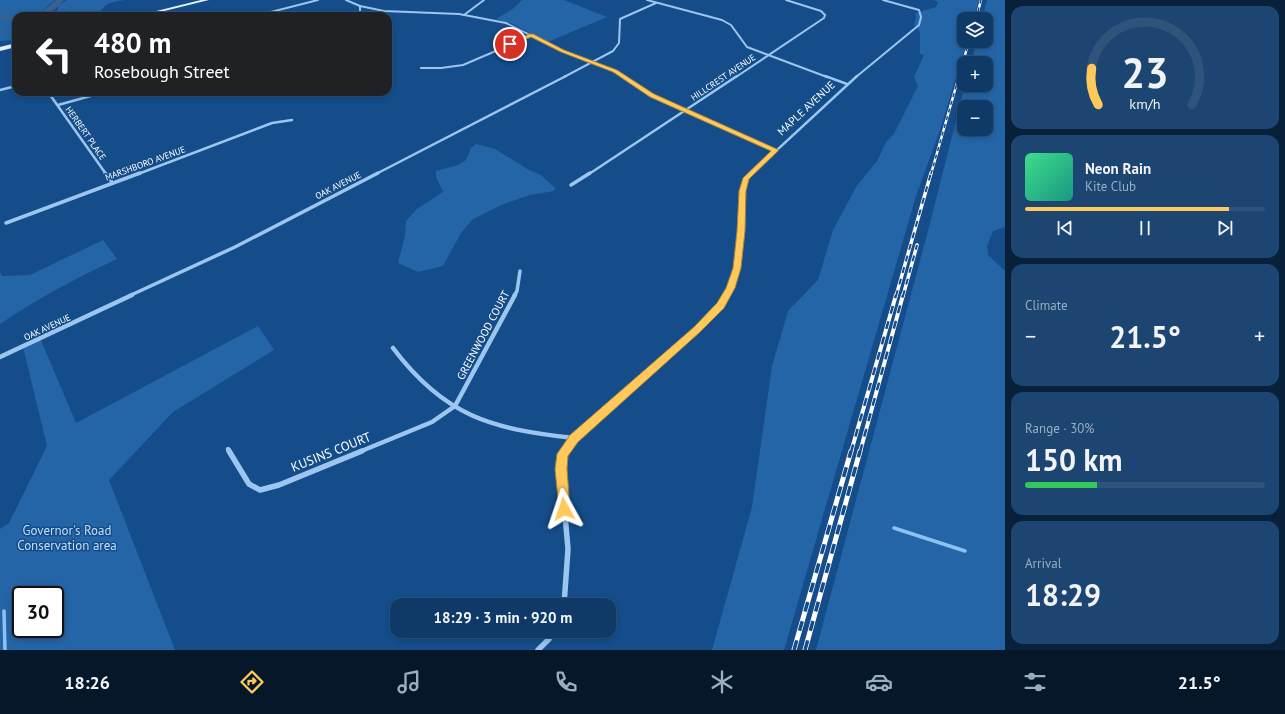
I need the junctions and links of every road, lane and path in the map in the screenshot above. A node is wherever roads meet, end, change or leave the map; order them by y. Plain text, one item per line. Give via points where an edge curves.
1 (207, 0) edge
2 (318, 0) edge
3 (346, 0) edge
4 (484, 0) edge
5 (647, 0) edge
6 (786, 0) edge
7 (883, 0) edge
8 (656, 3) junction
9 (360, 6) junction
10 (155, 12) edge
11 (271, 12) edge
12 (360, 12) edge
13 (463, 15) junction
14 (531, 36) junction
15 (12, 46) edge
16 (0, 49) edge
17 (767, 55) junction
18 (591, 63) junction
19 (421, 68) dead end
20 (847, 84) junction
21 (12, 87) edge
22 (0, 90) edge
23 (51, 96) edge
24 (91, 96) edge
25 (58, 105) junction
26 (686, 110) junction
27 (292, 120) dead end
28 (775, 150) junction
29 (112, 182) junction
30 (571, 185) dead end
31 (6, 223) dead end
32 (520, 271) dead end
33 (393, 348) dead end
34 (0, 357) edge
35 (454, 406) junction
36 (574, 438) junction
37 (228, 449) dead end
38 (564, 598) edge
39 (550, 638) edge
40 (538, 650) edge

1 - 10 main road
2 - 11 street
3 - 9 street
4 - 13 street
5 - 8 street
6 - 17 street, HILLCREST AVENUE via 821,11 825,14 824,18
7 - 20 street, MAPLE AVENUE via 919,10 919,25
8 - 17 street via 722,20 731,25 747,47
8 - 18 street, OAK AVENUE via 620,19 618,46 614,51
9 - 12 street
9 - 13 street via 396,12
13 - 14 street via 506,23
14 - 18 street
14 - 19 street via 463,65
15 - 16 main road
17 - 20 street
17 - 26 street, HILLCREST AVENUE
18 - 26 street via 615,71 652,95
18 - 34 street, OAK AVENUE via 235,248
20 - 28 street, MAPLE AVENUE
21 - 22 street
23 - 25 street, HERBERT PLACE
24 - 25 street
25 - 29 street, HERBERT PLACE
26 - 28 street
26 - 30 street, HILLCREST AVENUE
27 - 29 street, MARSHBORO AVENUE via 272,123
28 - 36 street, MAPLE AVENUE via 746,178 742,191 737,268 731,288 721,305 697,330
29 - 31 street, MARSHBORO AVENUE
32 - 35 street, GREENWOOD COURT via 517,291
33 - 35 street via 404,364 424,384
35 - 36 street via 482,420 503,426 543,435
35 - 37 street, KUSINS COURT via 432,422 308,474 260,490 249,484
36 - 38 street, MAPLE AVENUE via 562,454 561,469 568,549
39 - 40 street

